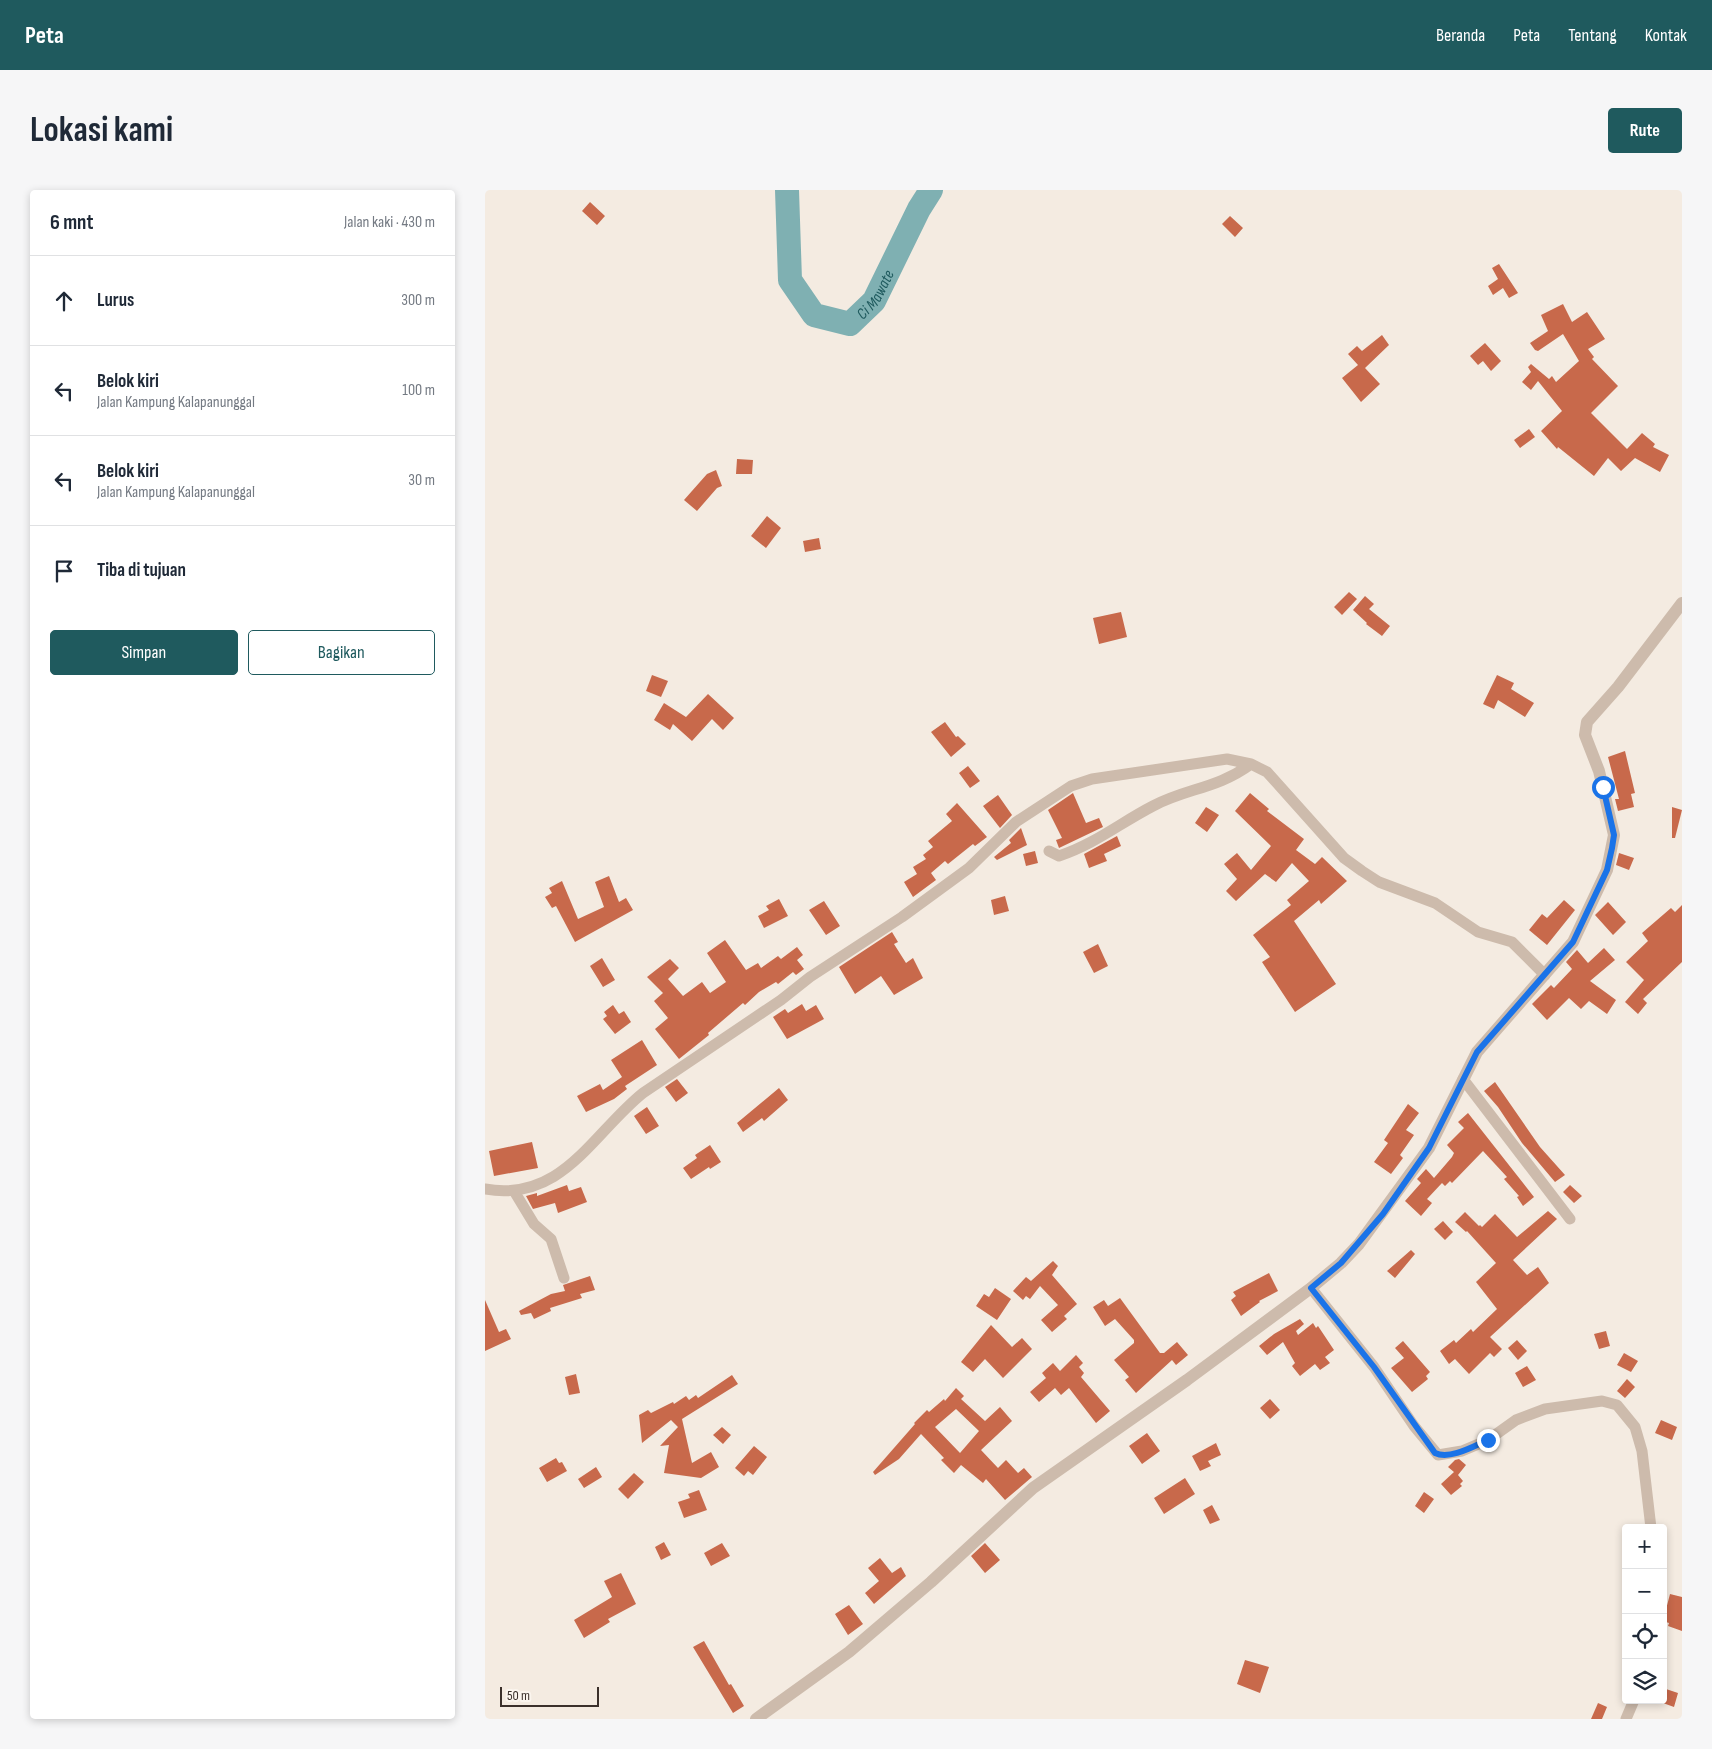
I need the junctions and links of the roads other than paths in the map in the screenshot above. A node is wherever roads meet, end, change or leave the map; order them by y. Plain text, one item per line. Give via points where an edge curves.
1 (1682, 603) edge
2 (1251, 764) junction
3 (1049, 852) dead end
4 (1545, 975) junction
5 (1463, 1079) junction
6 (485, 1189) edge
7 (514, 1191) junction
8 (1570, 1219) dead end
9 (564, 1278) dead end
10 (1311, 1288) junction
11 (1651, 1524) edge
12 (1632, 1704) edge
13 (756, 1719) edge
14 (1626, 1719) edge

1 - 4 street via 1587,722 1585,735 1599,771 1614,835 1612,848 1607,870 1579,931
2 - 3 street via 1221,782 1153,806 1090,845 1059,856
2 - 4 street via 1267,772 1344,858 1362,871 1379,882 1435,903 1478,932 1512,942
2 - 7 street via 1227,759 1092,779 1071,786 1016,822 969,868 903,917 643,1093 567,1167 542,1183
4 - 5 street via 1477,1052
5 - 8 street
5 - 10 street via 1429,1148 1383,1214 1347,1257
6 - 7 street
7 - 9 street via 534,1224 551,1239
10 - 11 street via 1438,1455 1462,1451 1488,1440 1516,1420 1545,1409 1602,1401 1617,1405 1635,1427 1642,1451
10 - 13 street via 1033,1488 849,1652
12 - 14 street

